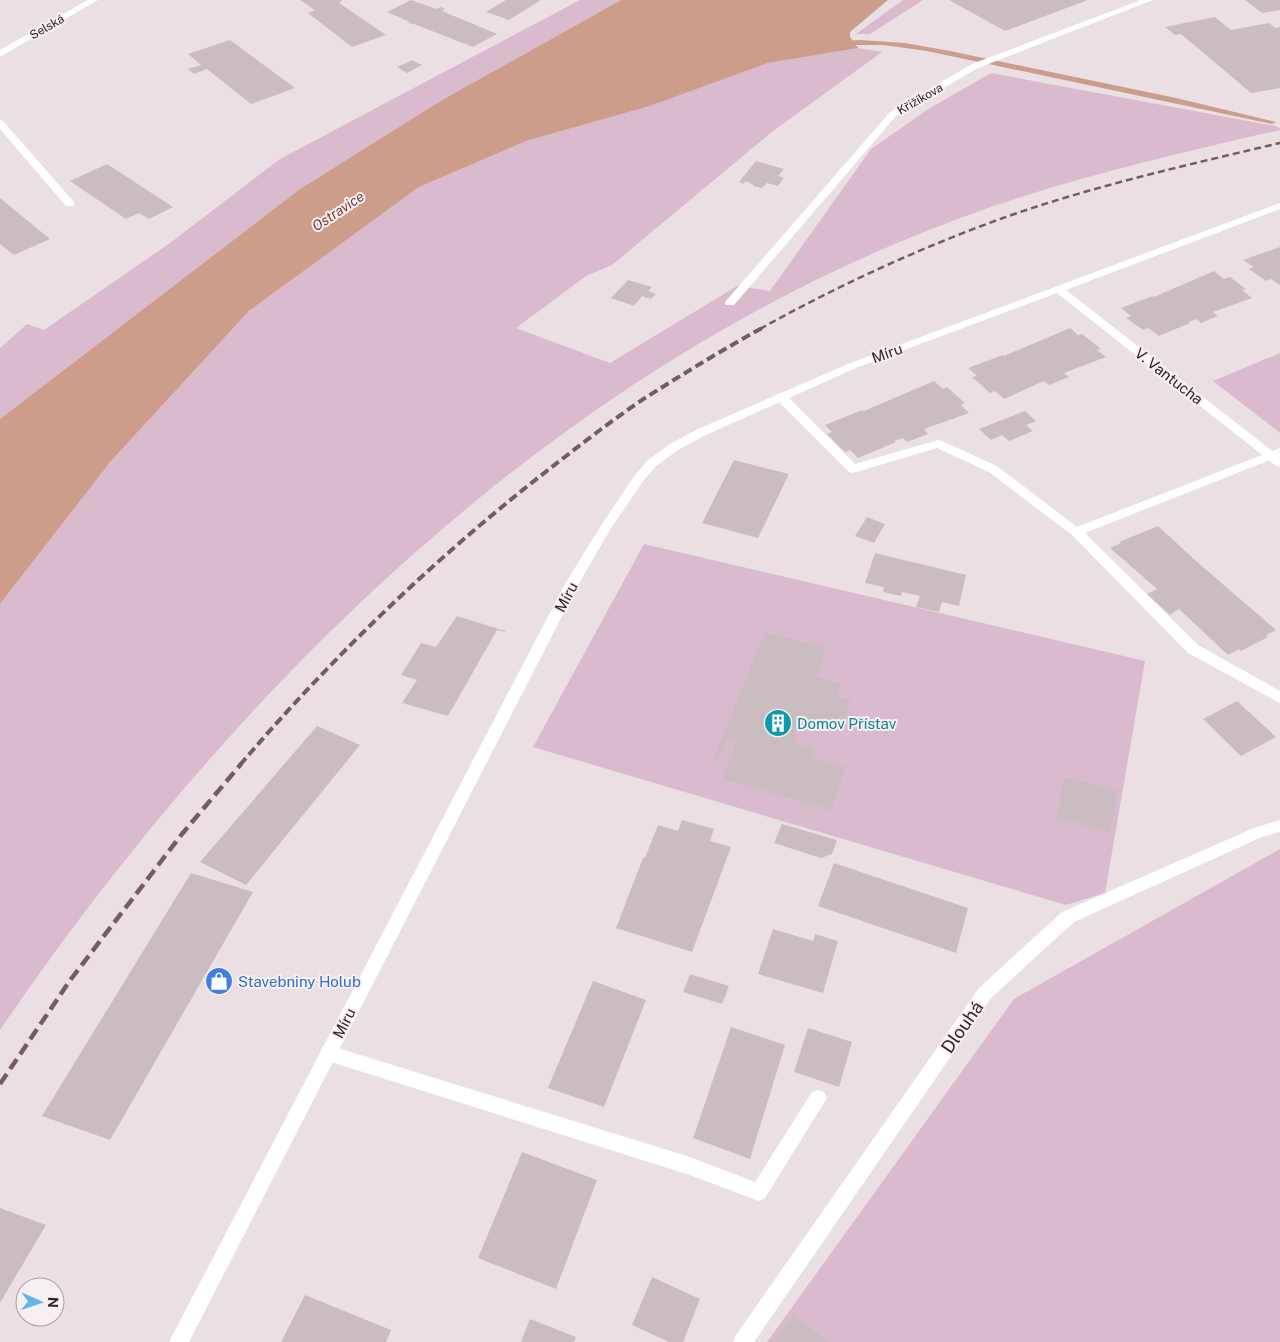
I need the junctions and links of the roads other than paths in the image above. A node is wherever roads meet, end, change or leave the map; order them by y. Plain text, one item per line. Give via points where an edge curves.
1 (94, 0) edge
2 (1149, 0) edge
3 (0, 54) edge
4 (0, 123) edge
5 (70, 204) dead end
6 (1280, 206) edge
7 (1058, 289) junction
8 (730, 303) dead end
9 (781, 397) junction
10 (1277, 457) edge
11 (1076, 532) junction
12 (1280, 698) edge
13 (1280, 826) edge
14 (328, 1053) junction
15 (818, 1098) dead end
16 (179, 1342) edge
17 (743, 1342) edge

1 - 3 street, Selská
2 - 8 street, Křižíkova via 975,66 893,114
4 - 5 street
6 - 7 street, Míru
7 - 9 street, Míru via 852,366
7 - 10 street, V. Vantucha
9 - 11 street via 853,469 938,444 993,469
9 - 14 street, Míru via 674,447 652,463 639,478 572,584
10 - 11 street
11 - 12 street via 1193,649
13 - 17 street, Dlouhá via 1259,832 1068,917 985,993
14 - 15 street via 690,1166 759,1192
14 - 16 street, Míru

